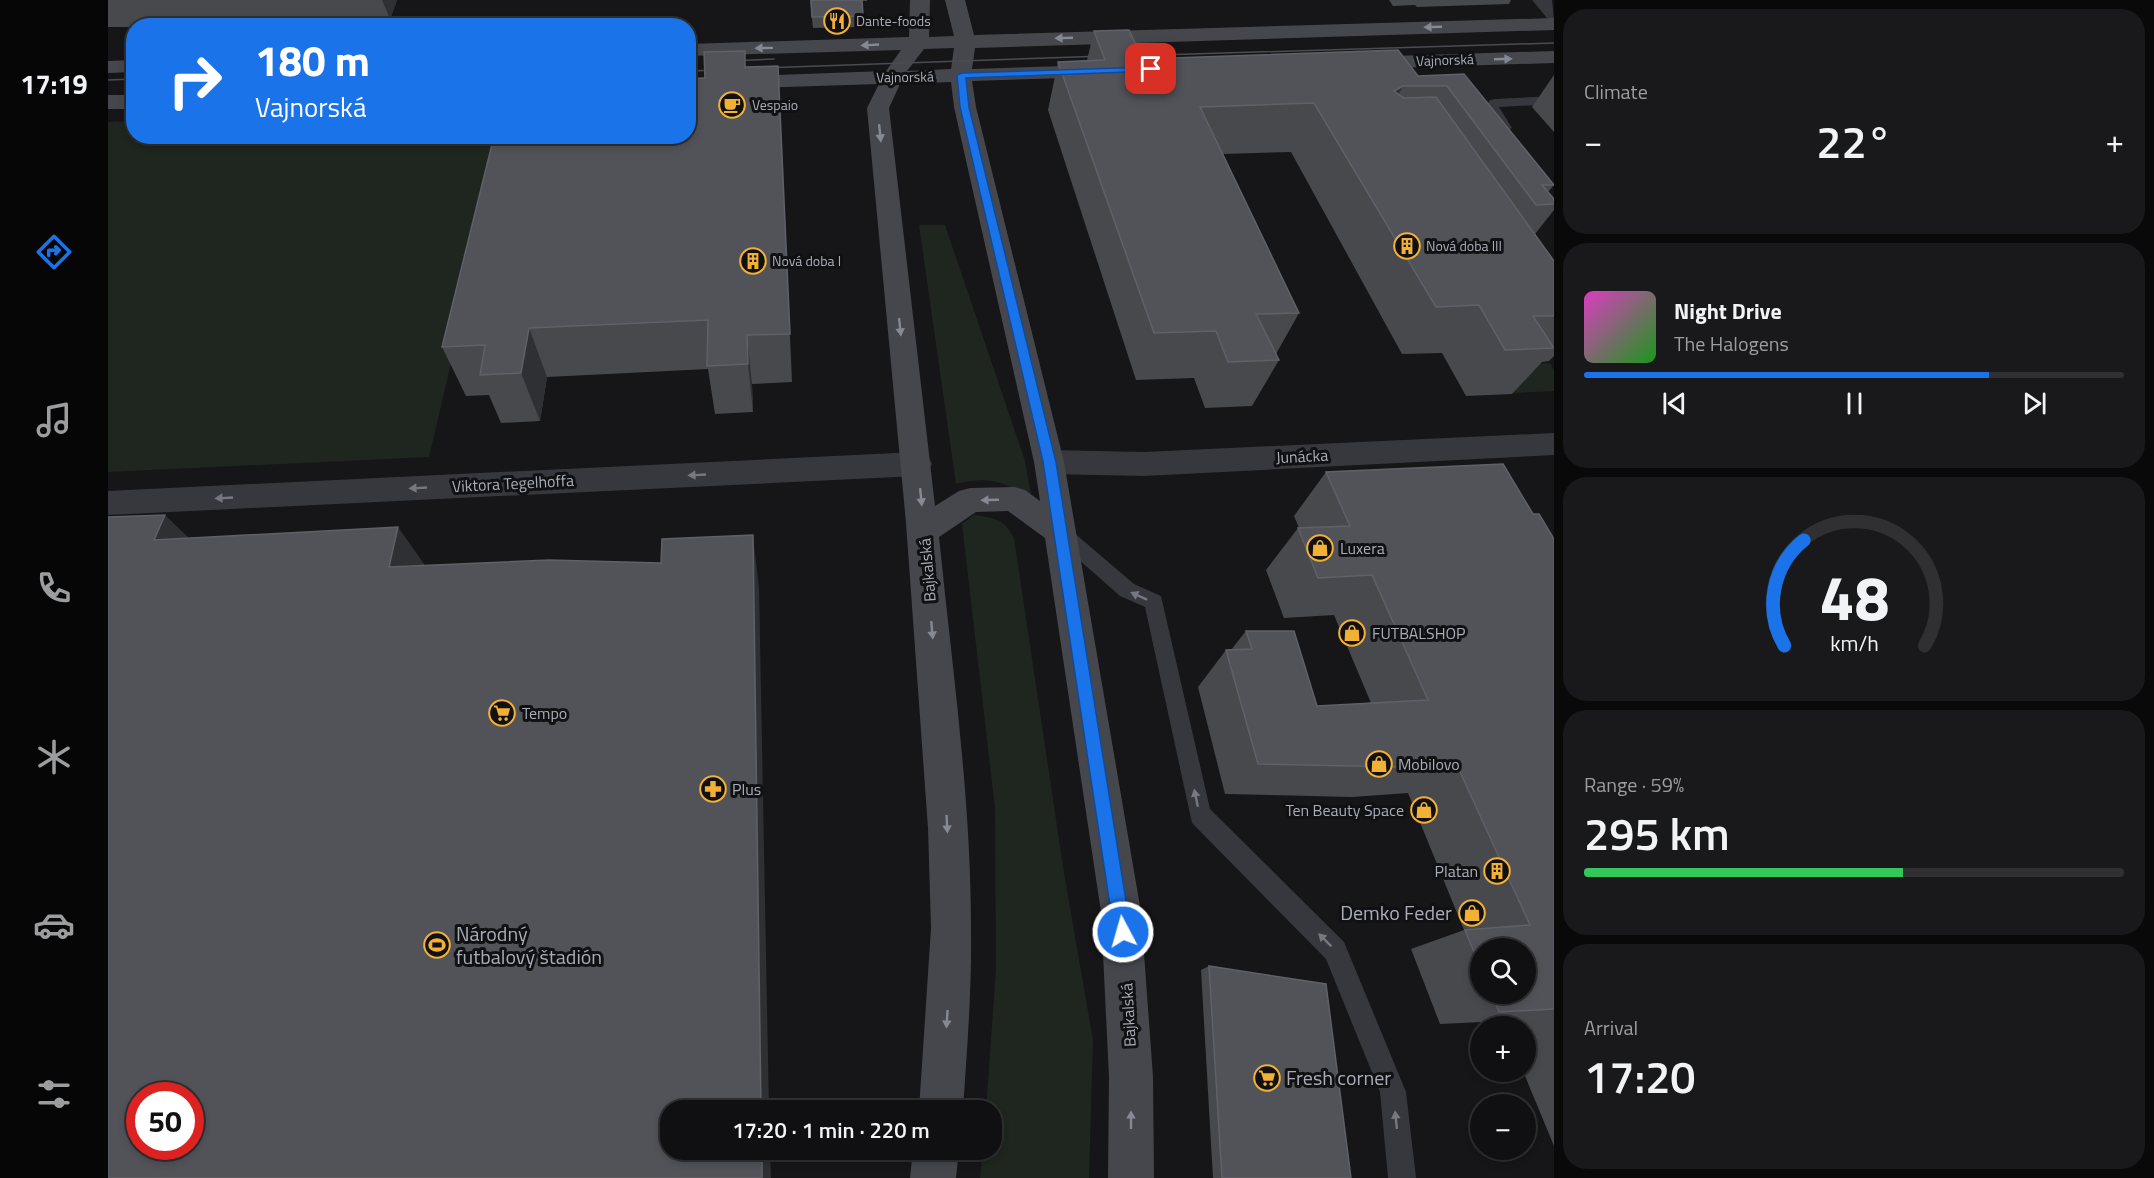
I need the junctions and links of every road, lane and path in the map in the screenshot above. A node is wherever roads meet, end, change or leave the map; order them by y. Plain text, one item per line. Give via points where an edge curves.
1 (920, 0) edge
2 (955, 0) edge
3 (1542, 0) edge
4 (1554, 14) edge
5 (1554, 24) edge
6 (965, 41) junction
7 (918, 43) junction
8 (696, 50) edge
9 (935, 56) junction
10 (1554, 57) edge
11 (1341, 64) edge
12 (126, 66) edge
13 (108, 67) edge
14 (1116, 70) edge
15 (962, 75) junction
16 (891, 77) junction
17 (696, 84) edge
18 (1554, 100) edge
19 (108, 102) edge
20 (126, 102) edge
21 (1514, 139) edge
22 (1554, 444) edge
23 (1049, 462) junction
24 (917, 464) junction
25 (108, 503) edge
26 (924, 530) junction
27 (1059, 531) junction
28 (942, 1100) edge
29 (935, 1160) edge
30 (933, 1178) edge
31 (1131, 1178) edge
32 (1402, 1178) edge

1 - 7 main road
2 - 6 main road, Bajkalská
3 - 4 street
5 -> 6 main road, Vajnorská
6 - 7 main road, Vajnorská
6 - 9 main road
6 - 15 main road, Bajkalská
7 -> 8 main road, Vajnorská
7 - 9 main road
7 - 16 main road, Bajkalská
9 - 15 main road
9 - 16 main road
11 -> 10 main road, Vajnorská
12 - 13 main road
14 - 15 main road, Vajnorská
15 - 16 main road, Vajnorská
15 - 23 main road, Bajkalská via 965,107
16 - 17 main road, Vajnorská
16 -> 24 main road, Bajkalská via 878,108
18 - 21 lane via 1495,103 1491,108
19 - 20 main road
22 - 23 street, Junácka via 1144,464
23 - 27 main road, Bajkalská
24 -> 25 street, Viktora Tegelhoffa
24 -> 26 main road, Bajkalská
27 -> 26 main road via 1014,499 970,501
26 -> 28 main road, Bajkalská via 949,849 950,985
31 -> 27 main road, Bajkalská via 1131,1077 1121,912
32 -> 27 lane via 1393,1092 1335,951 1200,815 1154,602 1126,590
29 - 30 main road

